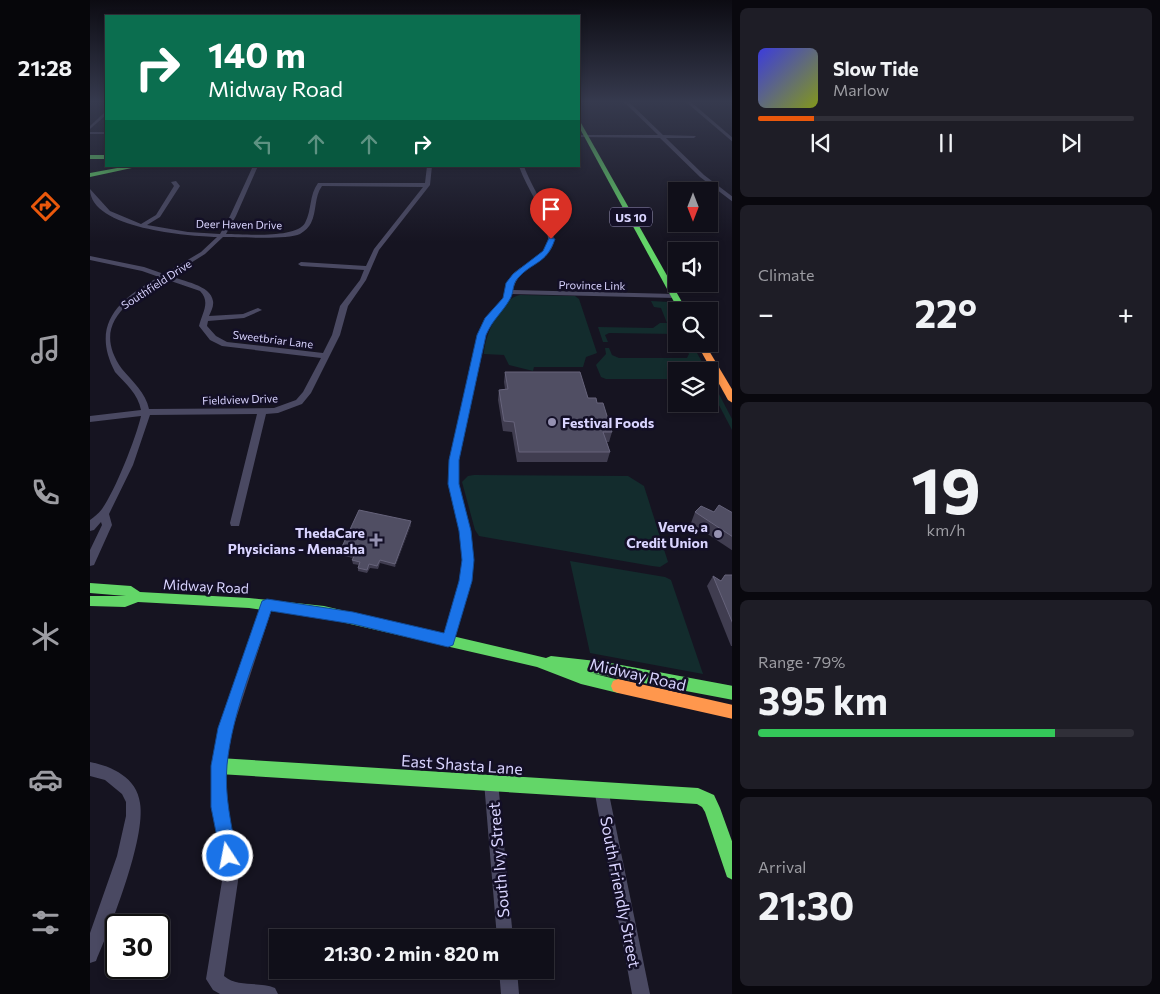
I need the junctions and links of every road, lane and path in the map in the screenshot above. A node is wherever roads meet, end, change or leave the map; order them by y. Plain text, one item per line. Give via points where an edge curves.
1 (589, 148) edge
2 (673, 148) edge
3 (90, 157) edge
4 (105, 157) edge
5 (133, 167) edge
6 (256, 167) edge
7 (430, 167) edge
8 (521, 167) edge
9 (90, 175) edge
10 (174, 182) dead end
11 (427, 185) junction
12 (90, 191) edge
13 (732, 200) edge
14 (142, 226) junction
15 (221, 236) junction
16 (91, 259) edge
17 (301, 264) dead end
18 (368, 268) junction
19 (166, 276) junction
20 (509, 292) junction
21 (675, 296) junction
22 (678, 302) edge
23 (258, 310) dead end
24 (204, 319) junction
25 (705, 352) edge
26 (326, 356) junction
27 (732, 400) edge
28 (262, 411) junction
29 (146, 413) junction
30 (90, 419) edge
31 (104, 514) junction
32 (235, 523) dead end
33 (90, 527) edge
34 (90, 562) edge
35 (90, 588) edge
36 (137, 597) junction
37 (90, 601) edge
38 (267, 605) junction
39 (448, 640) junction
40 (537, 661) junction
41 (732, 693) edge
42 (732, 712) edge
43 (219, 766) junction
44 (90, 769) edge
45 (491, 782) junction
46 (601, 789) junction
47 (732, 871) edge
48 (504, 929) edge
49 (90, 956) edge
50 (509, 979) edge
51 (269, 994) edge
52 (510, 994) edge
53 (641, 994) edge

1 - 21 main road, US 10
2 - 13 street
3 - 4 main road
5 - 9 main road
6 - 15 street, Southfield Drive
7 - 11 street, Fieldview Drive
8 - 20 street via 551,239 546,252 516,275 510,283
10 - 14 street via 177,186 160,214
11 - 15 street, Deer Haven Drive via 320,184 308,224 299,232
11 - 18 street, Fieldview Drive via 376,250
12 - 14 street, Deer Haven Drive via 107,212
14 - 15 street, Deer Haven Drive
15 - 19 street, Southfield Drive via 203,253
16 - 19 street via 139,267
17 - 18 street
18 - 26 street, Fieldview Drive via 342,310 336,335
19 - 24 street via 208,294 210,305
19 - 29 street, Southfield Drive via 116,309 102,332 103,350 142,401
20 - 21 street, Province Link
20 - 39 street via 483,329 455,454 454,484 468,560 466,581
21 - 22 main road, US 10
23 - 24 street via 244,316
24 - 26 street, Sweetbriar Lane via 204,328 225,344
25 - 27 main road
26 - 28 street, Fieldview Drive via 299,402 283,409
28 - 29 street, Fieldview Drive
28 - 32 street
29 - 30 street, Fieldview Drive
29 - 31 street via 138,442
31 - 33 street
31 - 34 street via 107,525
35 - 36 main road, Midway Road via 131,591
36 - 37 main road, Midway Road via 125,602
36 - 38 main road, Midway Road
38 - 39 main road, Midway Road via 353,618
38 - 43 street via 226,728
39 - 40 main road, Midway Road
40 - 41 main road, Midway Road via 599,667
40 - 42 main road, Midway Road via 580,677
43 - 45 main road, East Shasta Lane
43 - 51 street via 220,807 230,882 215,979 225,990
44 - 49 street via 113,777 125,786 133,801 129,844
45 - 46 main road, East Shasta Lane
45 - 48 street, South Ivy Street
46 - 47 main road, East Shasta Lane via 703,798 717,819
46 - 53 street, South Friendly Street
50 - 52 street

